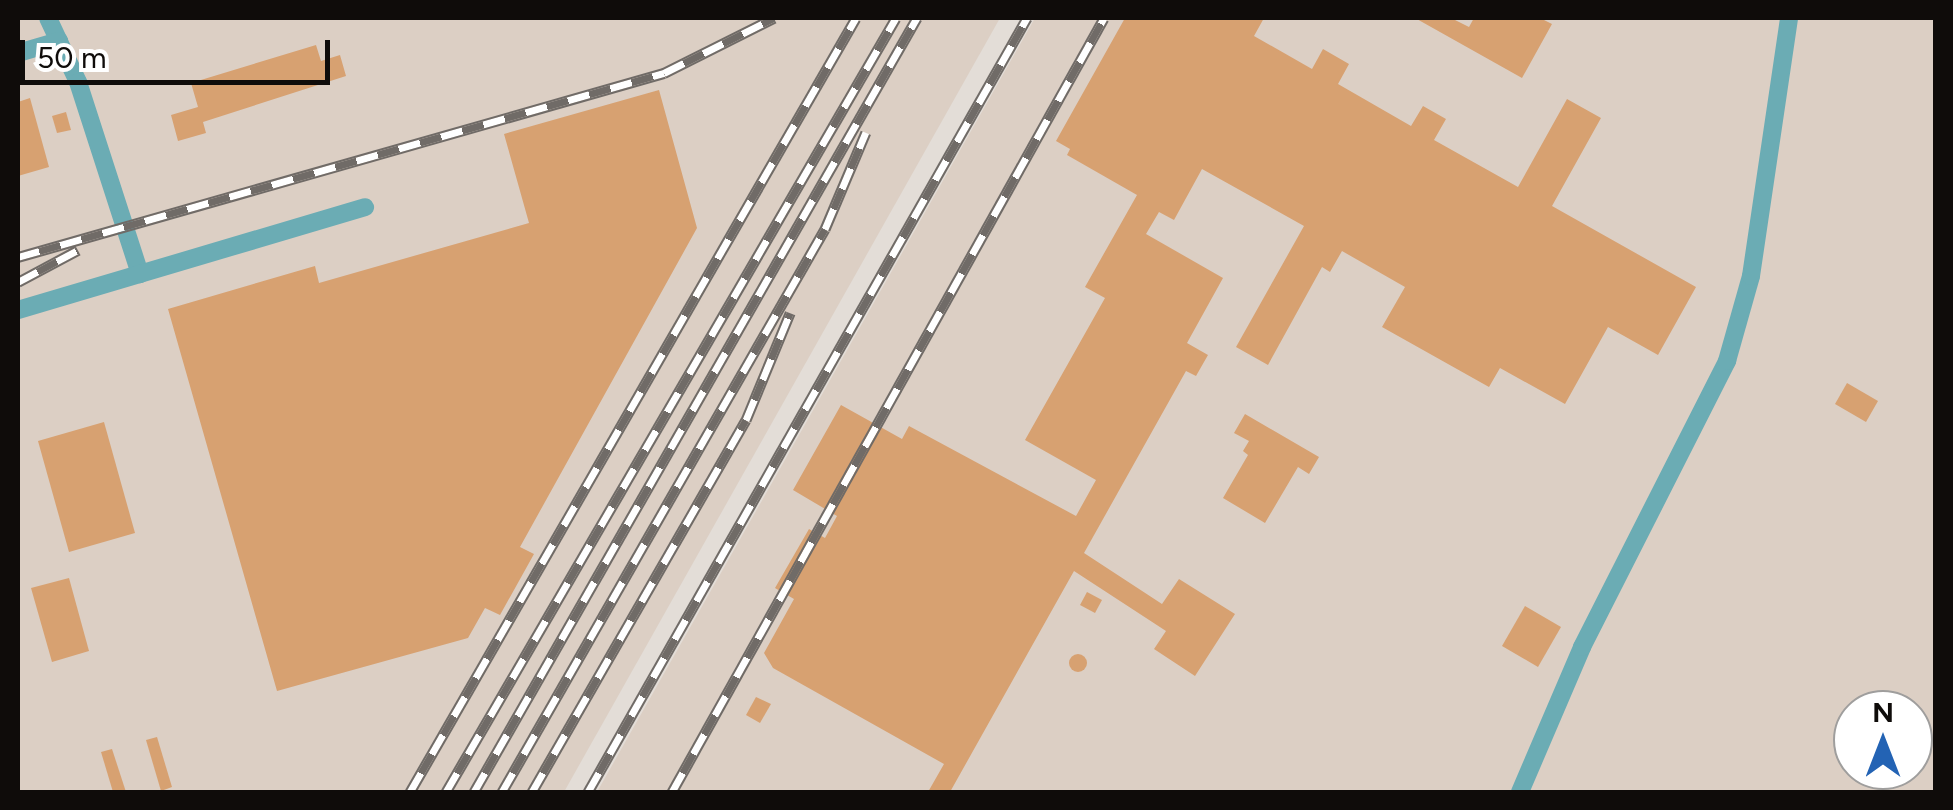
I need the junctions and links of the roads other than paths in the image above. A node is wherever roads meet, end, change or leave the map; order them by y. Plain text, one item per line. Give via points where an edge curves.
1 (48, 18) edge
2 (1789, 18) edge
3 (58, 41) junction
4 (18, 54) edge
5 (365, 207) dead end
6 (140, 274) junction
7 (18, 310) edge
8 (1520, 792) edge

1 - 3 lane
2 - 8 lane via 1752,276 1726,362 1582,647
3 - 4 lane
3 - 6 lane
5 - 6 lane
6 - 7 lane

